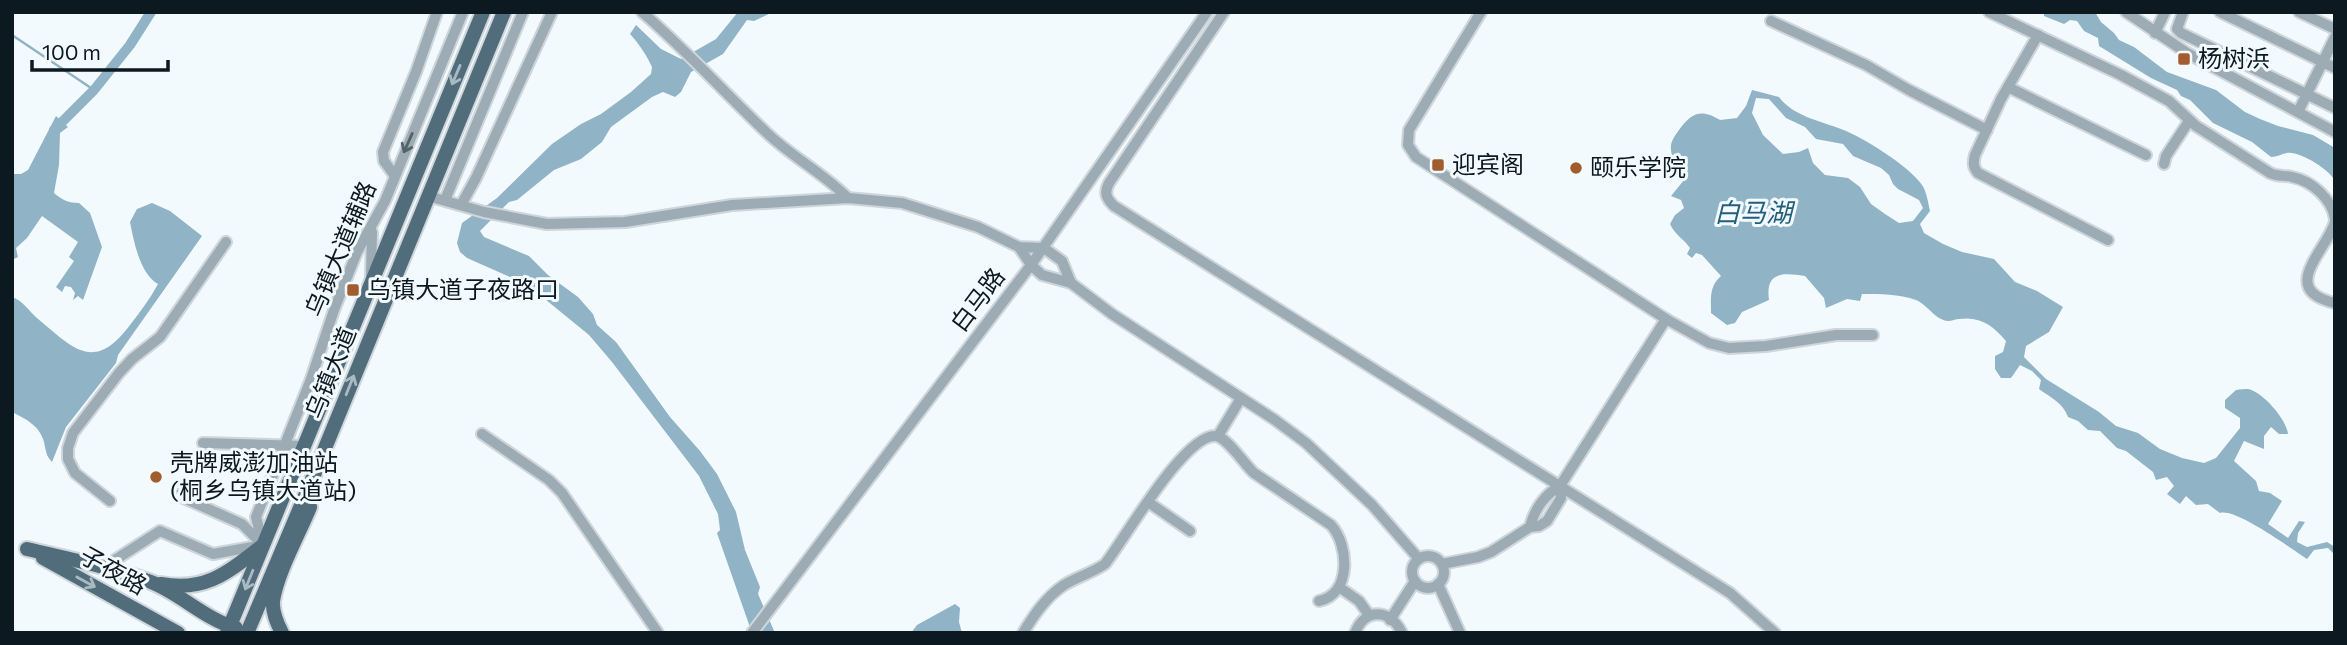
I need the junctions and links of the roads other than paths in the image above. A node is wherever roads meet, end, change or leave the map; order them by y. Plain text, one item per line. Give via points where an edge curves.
1 (437, 12) edge
2 (463, 12) edge
3 (483, 12) edge
4 (504, 12) edge
5 (523, 12) edge
6 (552, 12) edge
7 (642, 12) edge
8 (1207, 12) edge
9 (1224, 12) edge
10 (1481, 12) edge
11 (1989, 12) edge
12 (2126, 12) edge
13 (2165, 12) edge
14 (2183, 12) edge
15 (2220, 12) edge
16 (2302, 13) edge
17 (1771, 21) dead end
18 (2335, 29) edge
19 (2155, 33) junction
20 (2038, 35) junction
21 (2335, 37) edge
22 (2322, 62) junction
23 (2335, 68) edge
24 (2008, 87) junction
25 (2307, 94) junction
26 (2335, 108) edge
27 (2298, 112) junction
28 (2189, 121) junction
29 (1987, 130) junction
30 (2335, 132) edge
31 (2146, 155) dead end
32 (2164, 164) dead end
33 (395, 176) junction
34 (428, 196) junction
35 (848, 198) junction
36 (445, 200) junction
37 (463, 205) junction
38 (2335, 220) edge
39 (372, 229) junction
40 (2108, 240) dead end
41 (226, 242) dead end
42 (1019, 247) junction
43 (1044, 248) junction
44 (1031, 265) junction
45 (1071, 283) junction
46 (371, 284) junction
47 (2335, 303) edge
48 (1666, 319) junction
49 (1873, 335) dead end
50 (1241, 398) junction
51 (323, 401) junction
52 (341, 409) junction
53 (482, 434) dead end
54 (1218, 436) junction
55 (203, 443) dead end
56 (285, 446) junction
57 (304, 446) junction
58 (325, 449) junction
59 (1560, 486) junction
60 (177, 495) dead end
61 (110, 501) dead end
62 (1148, 502) junction
63 (1541, 504) junction
64 (1553, 512) junction
65 (1530, 527) junction
66 (1190, 531) dead end
67 (263, 545) junction
68 (1419, 559) junction
69 (1442, 564) junction
70 (104, 567) junction
71 (1415, 581) junction
72 (153, 583) junction
73 (1438, 584) junction
74 (1339, 587) junction
75 (1319, 601) dead end
76 (141, 613) junction
77 (1369, 614) junction
78 (1390, 620) junction
79 (229, 629) edge
80 (248, 632) edge
81 (161, 633) edge
82 (178, 633) edge
83 (282, 633) edge
84 (658, 633) edge
85 (752, 633) edge
86 (1023, 633) edge
87 (1355, 633) edge
88 (1402, 633) edge
89 (1460, 633) edge
90 (1775, 633) edge

1 - 33 street via 383,152
2 -> 33 street, 乌镇大道辅路
3 -> 46 main road, 乌镇大道
4 - 34 main road, 乌镇大道
5 - 36 street
6 - 37 street
7 - 35 street via 769,135
8 - 43 street, 白马路
9 - 59 street via 1109,183 1107,199
10 - 48 street via 1409,130 1410,151
11 - 20 street
12 - 19 street
13 - 19 street
14 - 25 street via 2177,29 2181,33
15 - 22 street
16 - 18 street
17 - 29 street
19 - 27 street
20 - 24 street
20 - 28 street via 2169,101
21 - 22 street
22 - 23 street
22 - 25 street
24 - 29 street
24 - 31 street
25 - 26 street
25 - 27 street
27 - 30 street
28 - 32 street
28 - 38 street via 2276,176 2307,184 2329,202
29 - 40 street via 1973,163 1978,173
33 - 39 street, 乌镇大道辅路
34 - 36 street
52 -> 34 main road, 乌镇大道
35 - 37 street via 732,205 625,222 547,224
35 - 42 street via 902,203 978,227
36 - 37 street
38 - 47 street via 2307,278 2317,297
39 - 46 street
39 - 56 street, 乌镇大道辅路 via 357,252
41 - 61 street via 160,337 118,373 73,433 68,459 75,473
42 - 43 street
42 - 44 street
43 - 44 street, 白马路
43 - 45 street via 1062,261
44 - 45 street via 1042,275
44 - 85 street, 白马路
45 - 50 street
46 - 51 main road, 乌镇大道
48 - 49 street via 1709,343 1729,348
48 - 59 street
50 - 54 street
50 - 68 street via 1332,465
51 - 52 main road
51 - 57 main road, 乌镇大道
52 - 58 main road, 乌镇大道
53 - 84 street via 562,493
54 - 62 street via 1186,453
54 - 74 street via 1254,473 1338,533 1345,564
55 - 56 street
56 - 57 street
56 - 67 street, 乌镇大道辅路 via 256,517
57 - 67 main road, 乌镇大道
58 - 80 main road, 乌镇大道
58 - 83 main road via 321,478 274,601
59 - 63 street
59 - 64 street via 1561,498
59 - 90 street via 1730,593
60 - 67 street via 242,524
62 - 66 street
62 - 86 street via 1105,564 1062,587
63 - 64 street
63 - 65 street
64 - 65 street via 1547,521
65 - 69 street via 1492,552
67 - 70 street via 213,554 160,531
67 - 72 main road via 229,572 202,584
67 -> 79 main road, 乌镇大道
68 - 69 street via 1434,557
68 - 71 street via 1413,567
69 - 73 street
70 - 72 main road, 子夜路
70 -> 76 main road, 子夜路 via 26,549
71 - 73 street via 1428,587
71 - 78 street
72 - 79 main road, 子夜路
73 - 89 street
74 - 75 street via 1333,596
74 - 77 street
76 - 81 main road
76 - 82 main road, 子夜路
77 - 78 street
77 - 87 street
78 - 88 street
79 - 80 main road, 子夜路

